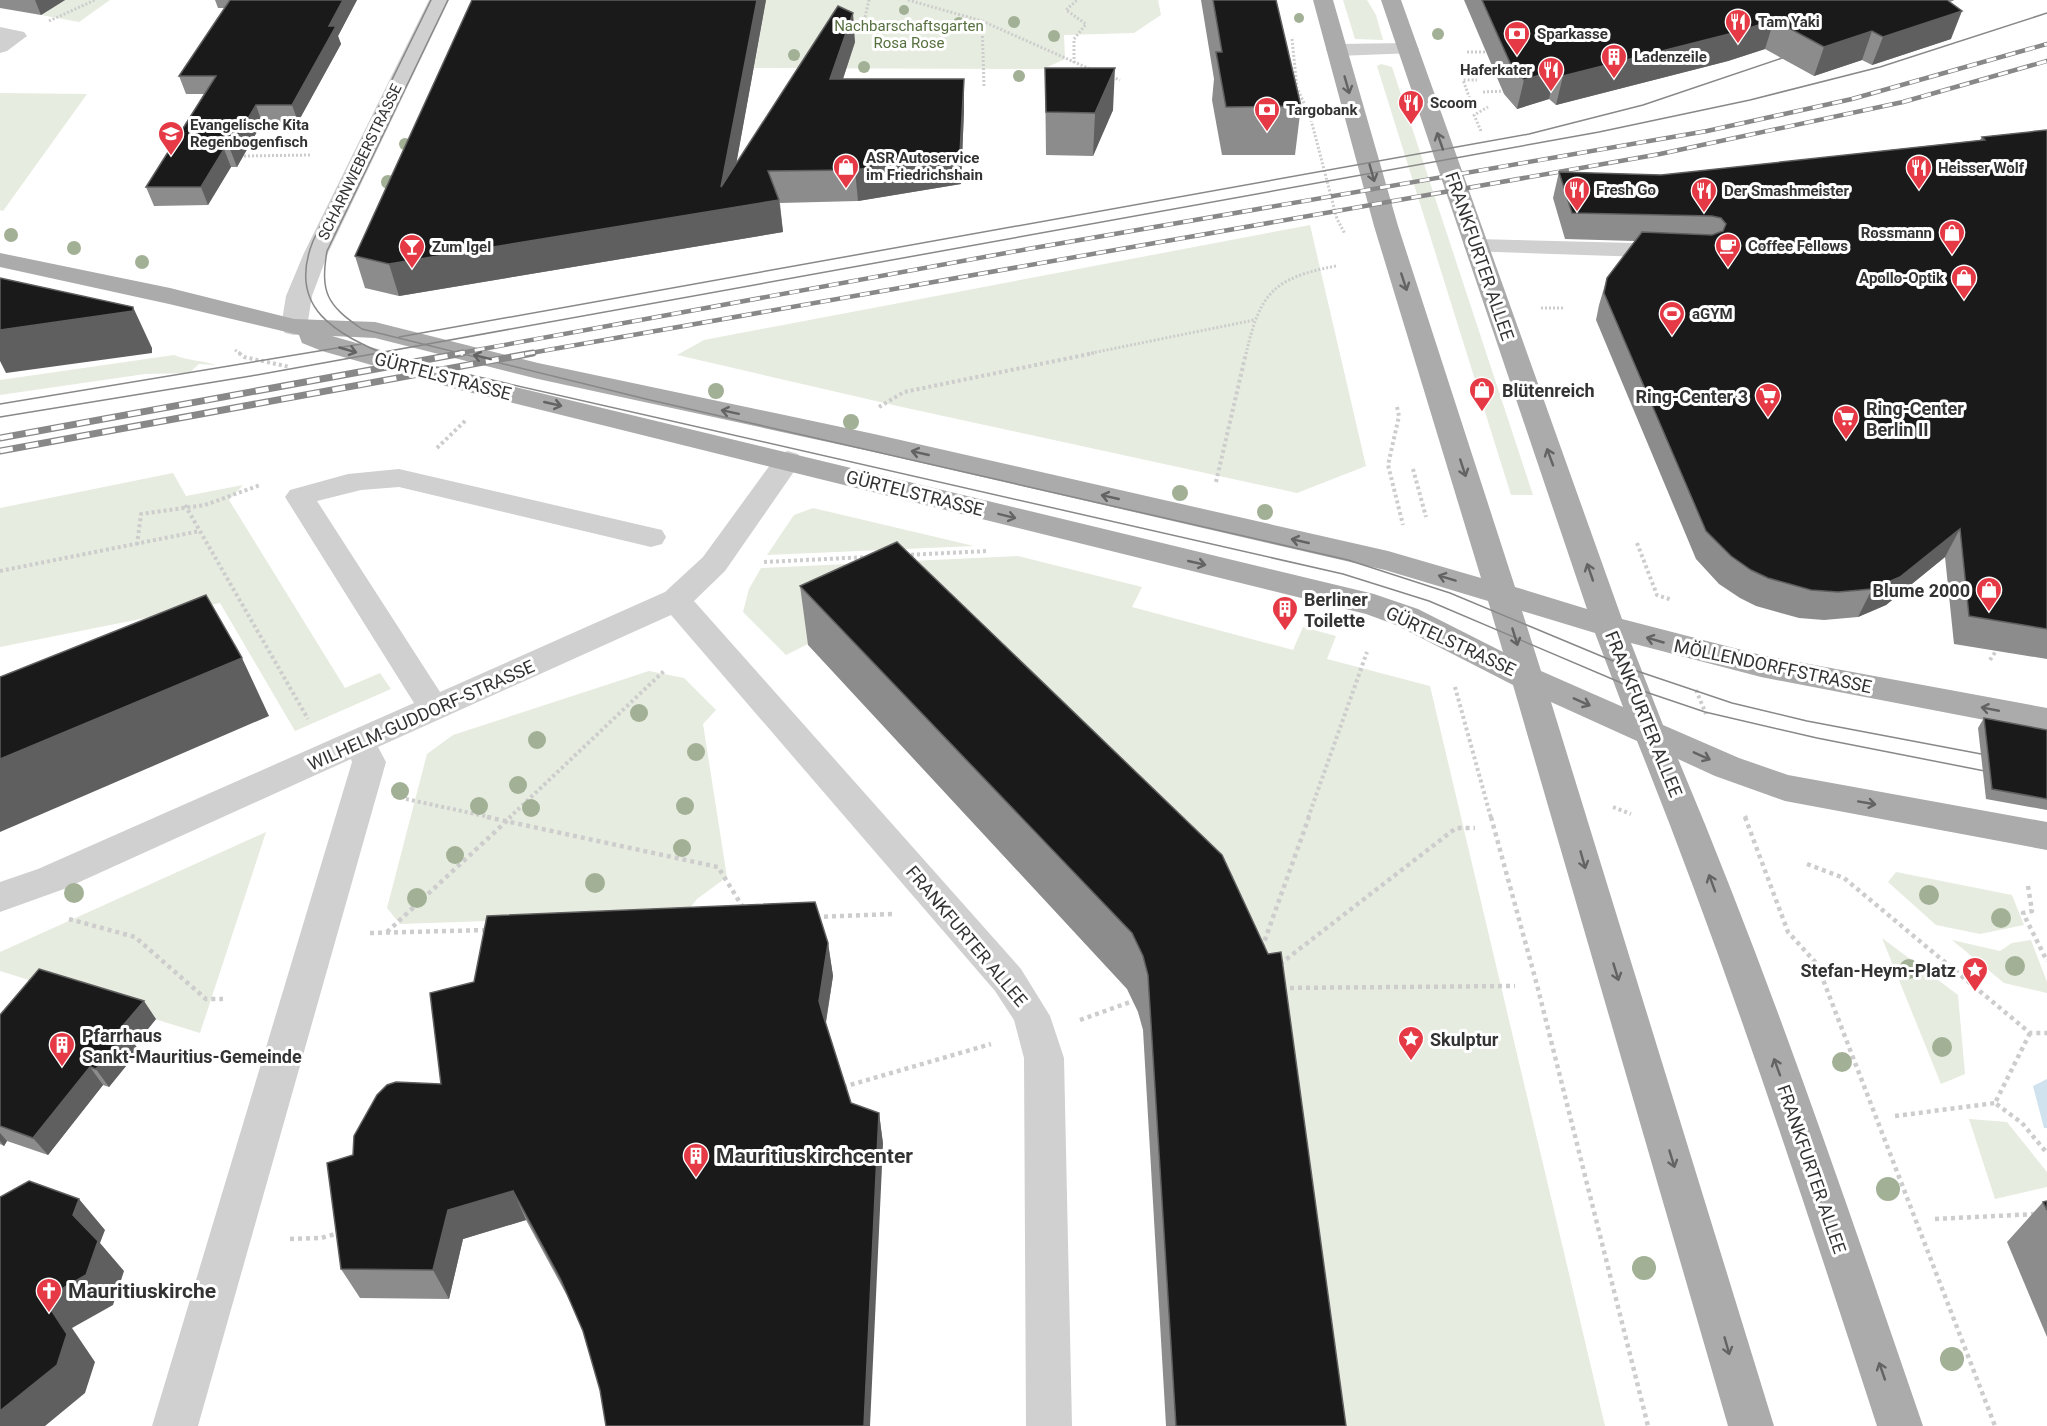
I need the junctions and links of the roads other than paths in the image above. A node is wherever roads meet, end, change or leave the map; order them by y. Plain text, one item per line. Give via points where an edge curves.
1 (439, 0) edge
2 (1323, 0) edge
3 (1391, 0) edge
4 (1408, 49) junction
5 (1337, 50) junction
6 (1476, 246) junction
7 (1691, 252) edge
8 (0, 260) edge
9 (294, 327) junction
10 (788, 460) junction
11 (651, 537) dead end
12 (1502, 596) junction
13 (676, 600) junction
14 (1609, 627) junction
15 (1528, 678) junction
16 (434, 709) junction
17 (2047, 720) edge
18 (1649, 732) junction
19 (345, 749) junction
20 (2047, 836) edge
21 (0, 897) edge
22 (175, 1426) edge
23 (1049, 1426) edge
24 (1750, 1426) edge
25 (1900, 1426) edge

1 - 9 street, SCHARNWEBERSTRASSE via 312,261 299,296
2 - 5 main road
3 - 4 main road, FRANKFURTER ALLEE
4 - 5 street
6 -> 4 main road, FRANKFURTER ALLEE
5 -> 12 main road via 1386,226
6 - 7 street
14 -> 6 main road, FRANKFURTER ALLEE
8 - 9 main road, GÜRTELSTRASSE
9 -> 10 main road, GÜRTELSTRASSE via 330,345 470,384
12 -> 9 main road, GÜRTELSTRASSE via 1378,558 874,442 538,371 375,330
10 - 13 street, WILHELM-GUDDORF-STRASSE via 714,564
10 -> 15 main road, GÜRTELSTRASSE via 1374,605 1440,632
11 - 16 street via 399,478 371,477 300,498
12 - 14 main road, MÖLLENDORFFSTRASSE
12 -> 15 main road
13 - 16 street, WILHELM-GUDDORF-STRASSE
13 - 23 street, FRANKFURTER ALLEE via 1008,980 1040,1031 1044,1058
17 -> 14 main road, MÖLLENDORFFSTRASSE via 1761,666
14 - 18 main road, FRANKFURTER ALLEE
15 -> 18 main road
15 -> 24 main road
16 - 19 street, WILHELM-GUDDORF-STRASSE
18 -> 20 main road via 1785,788
25 -> 18 main road, FRANKFURTER ALLEE via 1706,868
19 - 21 street, WILHELM-GUDDORF-STRASSE via 51,879
19 - 22 street via 369,762

